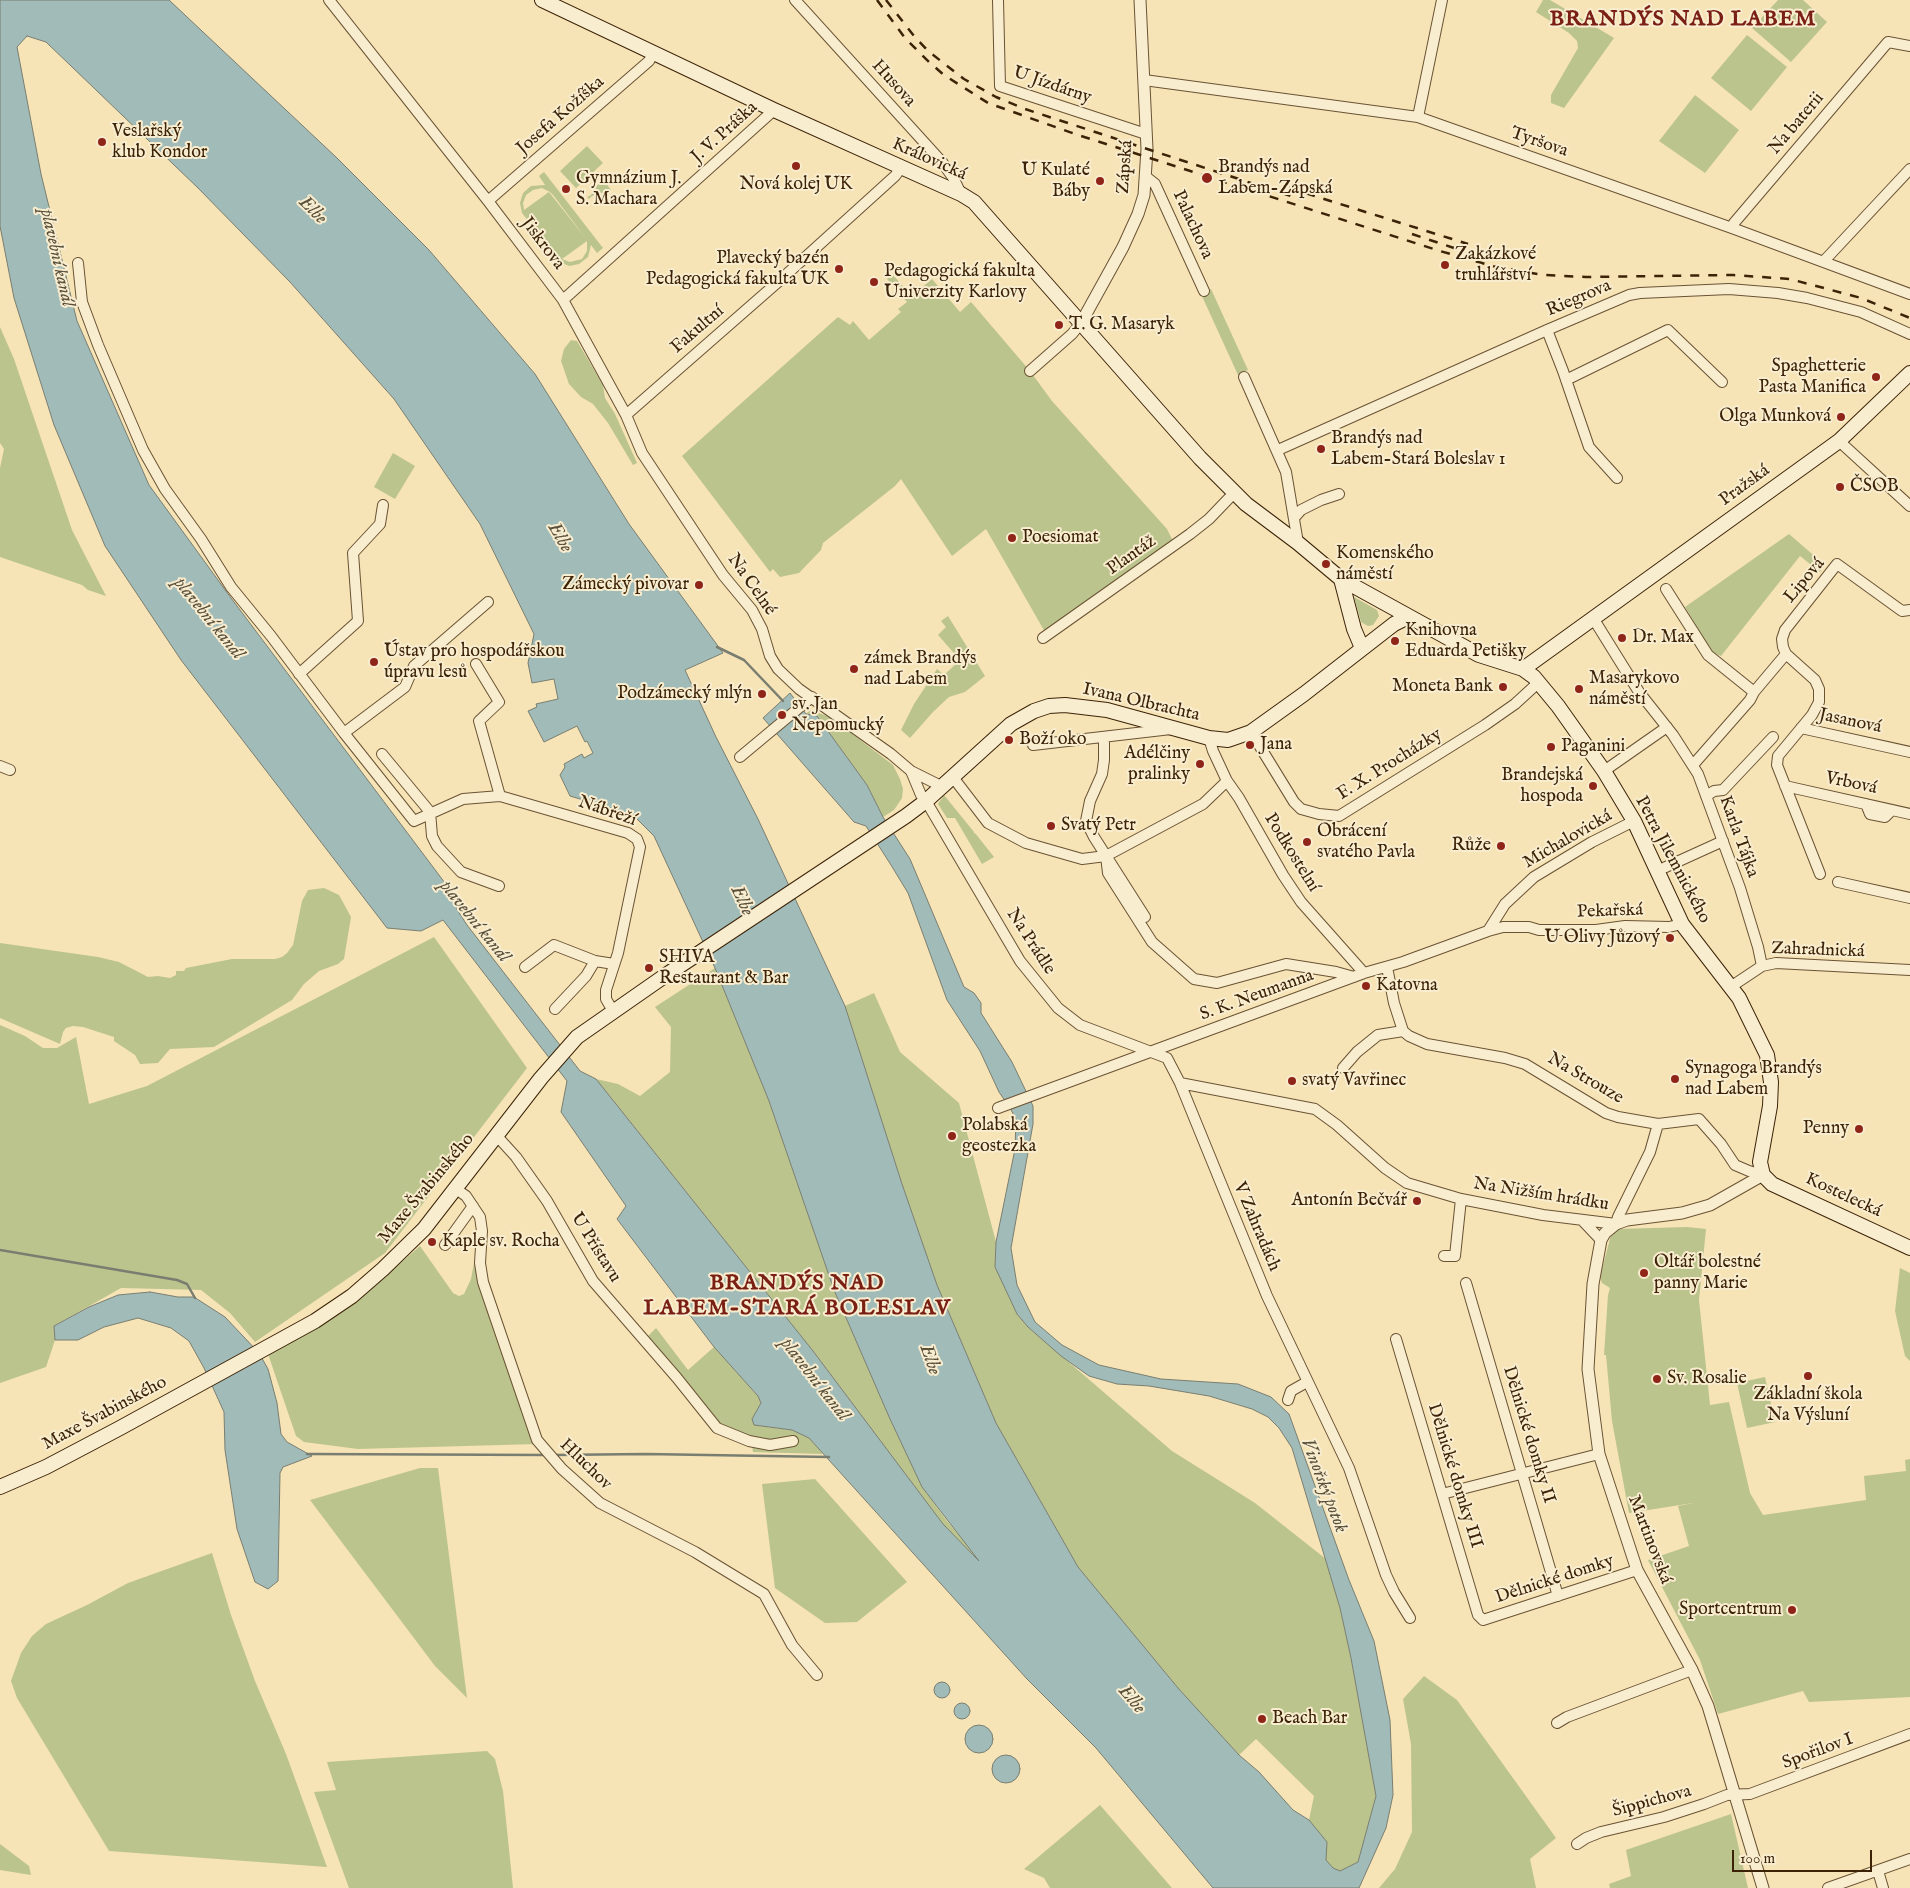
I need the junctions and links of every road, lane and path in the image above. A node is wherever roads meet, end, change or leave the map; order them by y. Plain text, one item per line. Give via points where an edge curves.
1 (329, 0) edge
2 (542, 0) edge
3 (795, 0) edge
4 (998, 0) edge
5 (1140, 0) edge
6 (1442, 0) edge
7 (1910, 46) edge
8 (653, 54) junction
9 (1144, 80) junction
10 (774, 110) junction
11 (1418, 117) junction
12 (1146, 134) junction
13 (901, 168) junction
14 (1910, 170) edge
15 (1145, 176) junction
16 (961, 194) junction
17 (488, 200) junction
18 (1732, 228) junction
19 (1824, 261) junction
20 (78, 263) dead end
21 (1204, 291) dead end
22 (1910, 294) edge
23 (563, 300) junction
24 (1081, 323) junction
25 (1547, 330) junction
26 (1910, 334) edge
27 (1030, 370) dead end
28 (1910, 373) edge
29 (1244, 377) dead end
30 (1566, 380) junction
31 (1722, 382) dead end
32 (626, 415) junction
33 (1839, 441) junction
34 (1278, 450) junction
35 (1617, 478) dead end
36 (1233, 494) junction
37 (1339, 494) dead end
38 (383, 505) dead end
39 (1910, 506) edge
40 (1294, 518) junction
41 (693, 531) joint
42 (1298, 543) junction
43 (1341, 579) junction
44 (1666, 589) dead end
45 (488, 602) dead end
46 (1910, 610) edge
47 (1408, 617) junction
48 (1593, 618) junction
49 (1043, 638) dead end
50 (1362, 648) junction
51 (1786, 654) junction
52 (476, 664) dead end
53 (1523, 669) junction
54 (299, 674) junction
55 (1539, 682) junction
56 (1754, 692) junction
57 (812, 697) junction
58 (1667, 728) junction
59 (1801, 728) junction
60 (1174, 729) junction
61 (1251, 732) junction
62 (344, 733) junction
63 (1104, 737) junction
64 (1773, 737) dead end
65 (1209, 738) junction
66 (1033, 744) dead end
67 (1910, 752) edge
68 (382, 754) dead end
69 (740, 757) dead end
70 (1693, 765) junction
71 (911, 771) junction
72 (952, 776) junction
73 (1606, 776) junction
74 (1227, 782) junction
75 (941, 786) junction
76 (1785, 786) junction
77 (500, 796) junction
78 (1706, 796) junction
79 (926, 801) junction
80 (430, 812) junction
81 (1910, 814) edge
82 (1634, 821) junction
83 (1723, 841) junction
84 (1106, 856) junction
85 (1657, 871) junction
86 (1820, 874) dead end
87 (1838, 882) dead end
88 (499, 886) dead end
89 (1910, 898) edge
90 (1145, 917) dead end
91 (1682, 924) junction
92 (1488, 931) junction
93 (595, 961) junction
94 (614, 964) junction
95 (1762, 966) junction
96 (526, 967) dead end
97 (1387, 967) junction
98 (1910, 970) edge
99 (666, 975) joint
100 (1359, 975) junction
101 (1732, 986) junction
102 (555, 1009) dead end
103 (613, 1011) junction
104 (1403, 1031) junction
105 (1152, 1051) junction
106 (1343, 1068) dead end
107 (1180, 1083) junction
108 (998, 1108) dead end
109 (1658, 1124) junction
110 (496, 1135) junction
111 (1762, 1175) junction
112 (456, 1188) junction
113 (1461, 1199) junction
114 (473, 1206) junction
115 (1582, 1220) junction
116 (1616, 1224) junction
117 (1601, 1240) junction
118 (445, 1245) dead end
119 (1910, 1248) edge
120 (1444, 1256) dead end
121 (1466, 1283) dead end
122 (1396, 1340) dead end
123 (1307, 1382) junction
124 (1288, 1400) dead end
125 (793, 1441) dead end
126 (1599, 1454) junction
127 (1522, 1472) junction
128 (0, 1487) edge
129 (1442, 1494) junction
130 (1638, 1570) junction
131 (1558, 1596) junction
132 (1410, 1618) dead end
133 (1483, 1620) joint
134 (1692, 1670) junction
135 (817, 1675) dead end
136 (1558, 1723) dead end
137 (1910, 1734) edge
138 (1736, 1794) junction
139 (1577, 1844) dead end
140 (1910, 1859) edge
141 (1878, 1871) junction
142 (1763, 1888) edge
143 (1828, 1888) edge
144 (1883, 1888) edge

1 - 17 street, Jiskrova
2 - 8 main road, Královická
3 - 16 street, Husova via 942,162
4 - 12 street, U Jízdárny via 1000,86
5 - 9 street, Zápská
6 - 11 street
7 - 18 street, Na baterii via 1888,42
8 - 10 main road, Královická
8 - 17 street, Josefa Kožíška via 650,61
9 - 11 street, Tyršova
9 - 12 street, Zápská
10 - 13 main road, Královická
10 - 23 street, J. V. Práška
11 - 18 street, Tyršova
12 - 15 street, Zápská
13 - 16 main road, Královická
13 - 32 street, Fakultní via 778,282
14 - 19 street
15 - 21 street, Palachova via 1155,184
15 - 24 street, Zápská via 1138,214
16 - 24 main road, Královická via 980,209
17 - 23 street, Jiskrova
18 - 19 street, Tyršova
19 - 22 street, Tyršova
20 - 54 street, Nábřeží via 82,302 143,450 165,489 231,587
23 - 32 street, Jiskrova
24 - 27 street
24 - 36 main road, Královická
25 - 26 street, Riegrova via 1629,295 1729,289 1807,298 1861,312
25 - 30 street
25 - 34 street, Riegrova
28 - 33 main road, Pražská
29 - 34 street
30 - 31 street via 1668,330
30 - 35 street via 1589,448
32 - 41 street, Jiskrova via 642,453
33 - 39 street
33 - 48 main road, Pražská
34 - 40 street via 1286,472
36 - 42 main road, Královická
36 - 49 street, Plantáž via 1209,520 1185,539
37 - 40 street via 1300,510
38 - 54 street via 380,524 353,553 358,621
40 - 42 street
41 - 57 street, Na Celné via 752,610 778,669
42 - 43 main road, Královická
43 - 47 main road, Královická
43 - 50 main road
44 - 56 street via 1708,655
45 - 62 street via 414,666 405,687
46 - 51 street, Lipová via 1902,611 1837,564 1785,630 1782,639
47 - 50 main road, Ivana Olbrachta
47 - 53 main road via 1479,654
48 - 53 main road
48 - 58 street via 1639,692
50 - 61 main road, Ivana Olbrachta
51 - 56 street
51 - 59 street, Jasanová via 1815,680 1819,689 1819,702
52 - 77 street via 499,702 478,721
53 - 55 main road
54 - 62 street, Nábřeží
55 - 61 street, F. X. Procházky via 1485,725 1339,816 1302,809 1294,802
55 - 73 main road
56 - 70 street
57 - 69 street
57 - 71 street, Na Celné
58 - 70 street, Karla Tájka
58 - 73 street
59 - 67 street, Jasanová
59 - 76 street via 1778,756 1777,765
60 - 63 street
60 - 65 main road, Ivana Olbrachta
60 - 72 main road, Ivana Olbrachta via 1107,710 1049,706 1011,724
61 - 65 main road, Ivana Olbrachta via 1228,740
62 - 80 street, Nábřeží via 414,821
63 - 66 street
63 - 84 street via 1102,774 1090,801 1086,821
64 - 78 street via 1723,790
65 - 74 street, Podkostelní
68 - 80 street
70 - 78 street, Karla Tájka
71 - 75 street, Na Celné
71 - 79 street, Na Prádle
72 - 75 main road, Ivana Olbrachta
72 - 84 street via 988,823 1026,843 1082,859
73 - 82 main road, Petra Jilemnického
74 - 84 street via 1202,804
74 - 100 street, Podkostelní via 1282,876
75 - 79 main road, Ivana Olbrachta
76 - 81 street, Vrbová
76 - 86 street
77 - 80 street, Nábřeží via 463,799
77 - 94 street, Nábřeží via 628,833 637,839 640,847
78 - 83 street, Karla Tájka
79 - 99 main road, Ivana Olbrachta
79 - 105 street, Na Prádle via 1020,961 1058,1008 1080,1024
80 - 88 street via 432,836 437,846 461,872
82 - 85 main road, Petra Jilemnického
82 - 92 street, Michalovická via 1534,877 1505,904
83 - 85 street
83 - 95 street, Karla Tájka
84 - 90 street
84 - 100 street via 1108,873 1152,942 1194,979 1217,983 1286,964
85 - 91 main road, Petra Jilemnického
87 - 89 street
91 - 92 street, Pekařská via 1596,930 1503,927
91 - 101 main road, Petra Jilemnického
92 - 97 street, S. K. Neumanna
93 - 94 street
93 - 96 street via 554,945
93 - 102 street via 586,976
94 - 103 street, Nábřeží via 606,995
95 - 98 street, Zahradnická
95 - 101 street, Zahradnická
97 - 100 street, S. K. Neumanna
97 - 104 street
99 - 103 main road, Maxe Švabinského
100 - 105 street, S. K. Neumanna
101 - 111 main road, Petra Jilemnického via 1745,1007 1769,1063 1770,1106 1760,1162
103 - 110 main road, Maxe Švabinského via 571,1043
104 - 106 street via 1378,1035
104 - 109 street, Na Strouze via 1427,1044 1525,1064 1606,1113
105 - 107 street via 1167,1058
105 - 108 street, S. K. Neumanna
107 - 113 street, Na Nižším hrádku via 1315,1109 1407,1184
107 - 123 street, V Zahradách via 1249,1253
109 - 111 street, Na Strouze via 1698,1119 1736,1165
109 - 116 street via 1650,1152
110 - 112 main road, Maxe Švabinského
110 - 125 street, U Přístavu via 516,1156 547,1201 593,1281 717,1428 748,1441 770,1445
111 - 116 street via 1710,1205
111 - 119 main road, Kostelecká via 1772,1184
112 - 114 street, Hluchov
112 - 128 main road, Maxe Švabinského via 424,1228 383,1269 352,1296 315,1321 63,1459
113 - 115 street, Na Nižším hrádku
113 - 120 street, Na Nižším hrádku via 1455,1256
114 - 118 street
114 - 135 street, Hluchov via 480,1217 482,1231 480,1263 483,1282 537,1440 600,1503 695,1552 764,1594 792,1645
115 - 116 street, Na Nižším hrádku
115 - 117 street
116 - 117 street
117 - 126 street, Martinovská via 1593,1284 1588,1370
121 - 127 street, Dělnické domky II
122 - 129 street, Dělnické domky III
123 - 124 street via 1291,1390
123 - 132 street, V Zahradách via 1349,1468 1386,1575
126 - 127 street
126 - 130 street, Martinovská
127 - 129 street
127 - 131 street, Dělnické domky II
129 - 133 street, Dělnické domky III via 1478,1614
130 - 131 street, Dělnické domky
130 - 134 street, Martinovská
131 - 133 street, Dělnické domky
134 - 136 street
134 - 138 street, Martinovská via 1708,1706
137 - 138 street, Spořilov I via 1750,1794
138 - 139 street, Šippichova via 1601,1832
138 - 142 street, Martinovská
140 - 141 street
141 - 143 street
141 - 144 street

